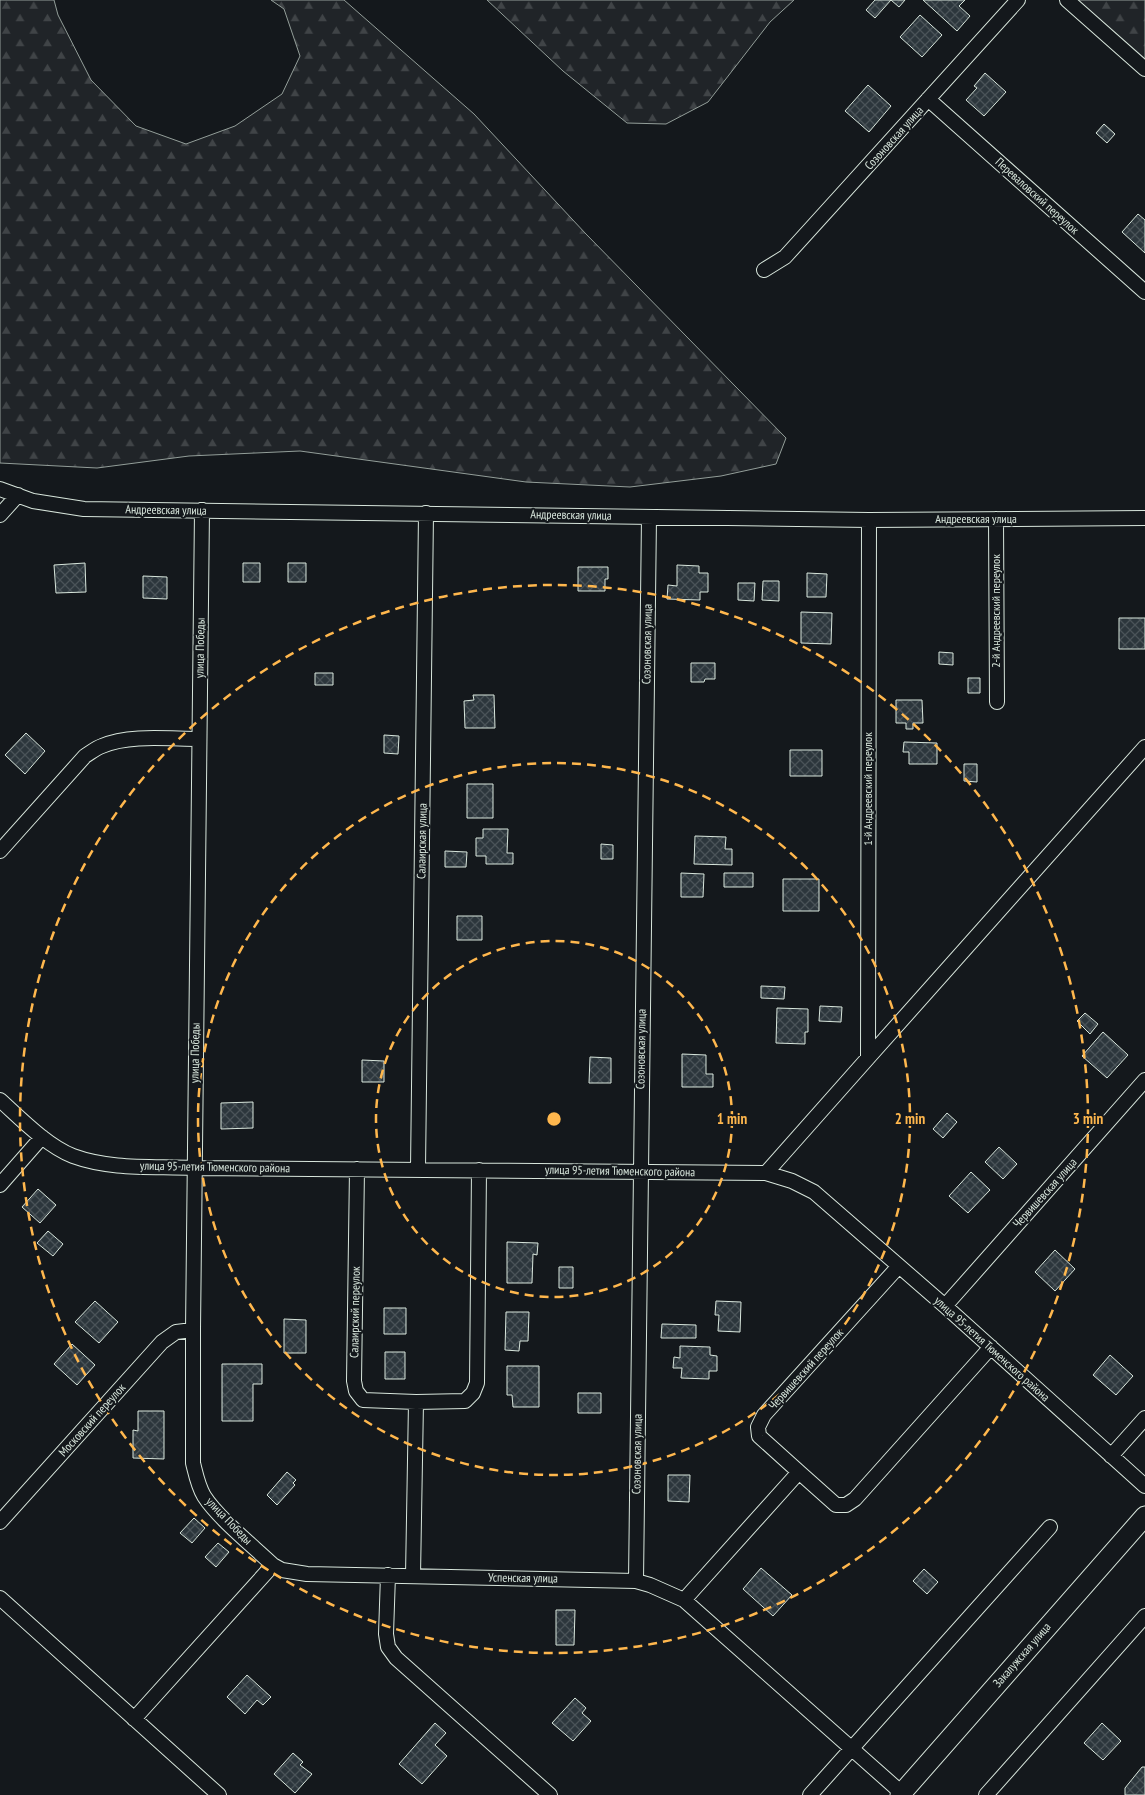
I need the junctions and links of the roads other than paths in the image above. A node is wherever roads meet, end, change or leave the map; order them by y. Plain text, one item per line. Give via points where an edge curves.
1 (1018, 0) edge
2 (1067, 0) edge
3 (1145, 69) edge
4 (928, 99) junction
5 (764, 270) dead end
6 (1145, 292) edge
7 (0, 489) edge
8 (18, 495) junction
9 (202, 510) junction
10 (426, 513) junction
11 (0, 515) edge
12 (649, 517) junction
13 (1145, 518) edge
14 (996, 519) junction
15 (869, 520) junction
16 (997, 702) dead end
17 (199, 739) junction
18 (1145, 748) edge
19 (0, 851) edge
20 (868, 1058) junction
21 (1145, 1080) edge
22 (0, 1100) edge
23 (42, 1137) junction
24 (194, 1168) junction
25 (357, 1169) junction
26 (418, 1170) junction
27 (479, 1170) junction
28 (640, 1171) junction
29 (766, 1173) junction
30 (0, 1185) edge
31 (899, 1266) junction
32 (945, 1306) junction
33 (193, 1330) junction
34 (991, 1347) junction
35 (416, 1402) junction
36 (1145, 1418) edge
37 (1111, 1456) junction
38 (798, 1472) junction
39 (1145, 1486) edge
40 (1145, 1516) edge
41 (0, 1522) edge
42 (1050, 1527) dead end
43 (273, 1564) junction
44 (388, 1575) junction
45 (413, 1576) junction
46 (636, 1581) junction
47 (0, 1598) edge
48 (684, 1600) junction
49 (1145, 1616) edge
50 (134, 1719) junction
51 (852, 1748) junction
52 (902, 1794) edge
53 (219, 1795) edge
54 (550, 1795) edge
55 (810, 1795) edge
56 (986, 1795) edge

1 - 4 street, Созоновская улица
2 - 3 street
4 - 5 street, Созоновская улица via 786,257
4 - 6 street, Переваловский переулок
7 - 8 street, Андреевская улица
8 - 9 street, Андреевская улица via 33,501 84,508
8 - 11 street
9 - 10 street, Андреевская улица
9 - 17 street, улица Победы
10 - 12 street, Андреевская улица
10 - 26 street, Салаирская улица
12 - 15 street, Андреевская улица
12 - 28 street, Созоновская улица
13 - 14 street, Андреевская улица
14 - 15 street, Андреевская улица
14 - 16 street, 2-й Андреевский переулок
15 - 20 street, 1-й Андреевский переулок
17 - 19 street via 137,739 102,746 85,756
17 - 24 street, улица Победы
18 - 20 street
20 - 29 street
21 - 32 street, Червишевская улица
22 - 23 street, улица 95-летия Тюменского района
23 - 24 street, улица 95-летия Тюменского района via 72,1156 108,1165
23 - 30 street
24 - 25 street, улица 95-летия Тюменского района
24 - 33 street, улица Победы
25 - 26 street, улица 95-летия Тюменского района
25 - 35 street, Салаирский переулок via 356,1391 363,1400
26 - 27 street, улица 95-летия Тюменского района
27 - 28 street, улица 95-летия Тюменского района
27 - 35 street, Салаирский переулок via 477,1383 465,1401
28 - 29 street, улица 95-летия Тюменского района
28 - 46 street, Созоновская улица
29 - 31 street, улица 95-летия Тюменского района via 814,1192
31 - 32 street, улица 95-летия Тюменского района
31 - 38 street, Червишевский переулок via 764,1415 758,1427 759,1436
32 - 34 street, улица 95-летия Тюменского района
33 - 41 street, Московский переулок via 176,1332 162,1342
33 - 43 street, улица Победы via 193,1463 198,1482 216,1510
34 - 37 street, улица 95-летия Тюменского района
34 - 38 street, Червишевский переулок via 855,1500 846,1505 836,1505
35 - 45 street
36 - 37 street
37 - 39 street, улица 95-летия Тюменского района
38 - 48 street
40 - 52 street, Закалужская улица
42 - 51 street
43 - 44 street, Успенская улица via 294,1573
43 - 50 street
44 - 45 street, Успенская улица
44 - 54 street via 386,1634 388,1647 396,1658
45 - 46 street, Успенская улица
46 - 48 street, Успенская улица
47 - 50 street
48 - 51 street, Успенская улица
49 - 56 street
50 - 53 street
51 - 52 street, Успенская улица
51 - 55 street

